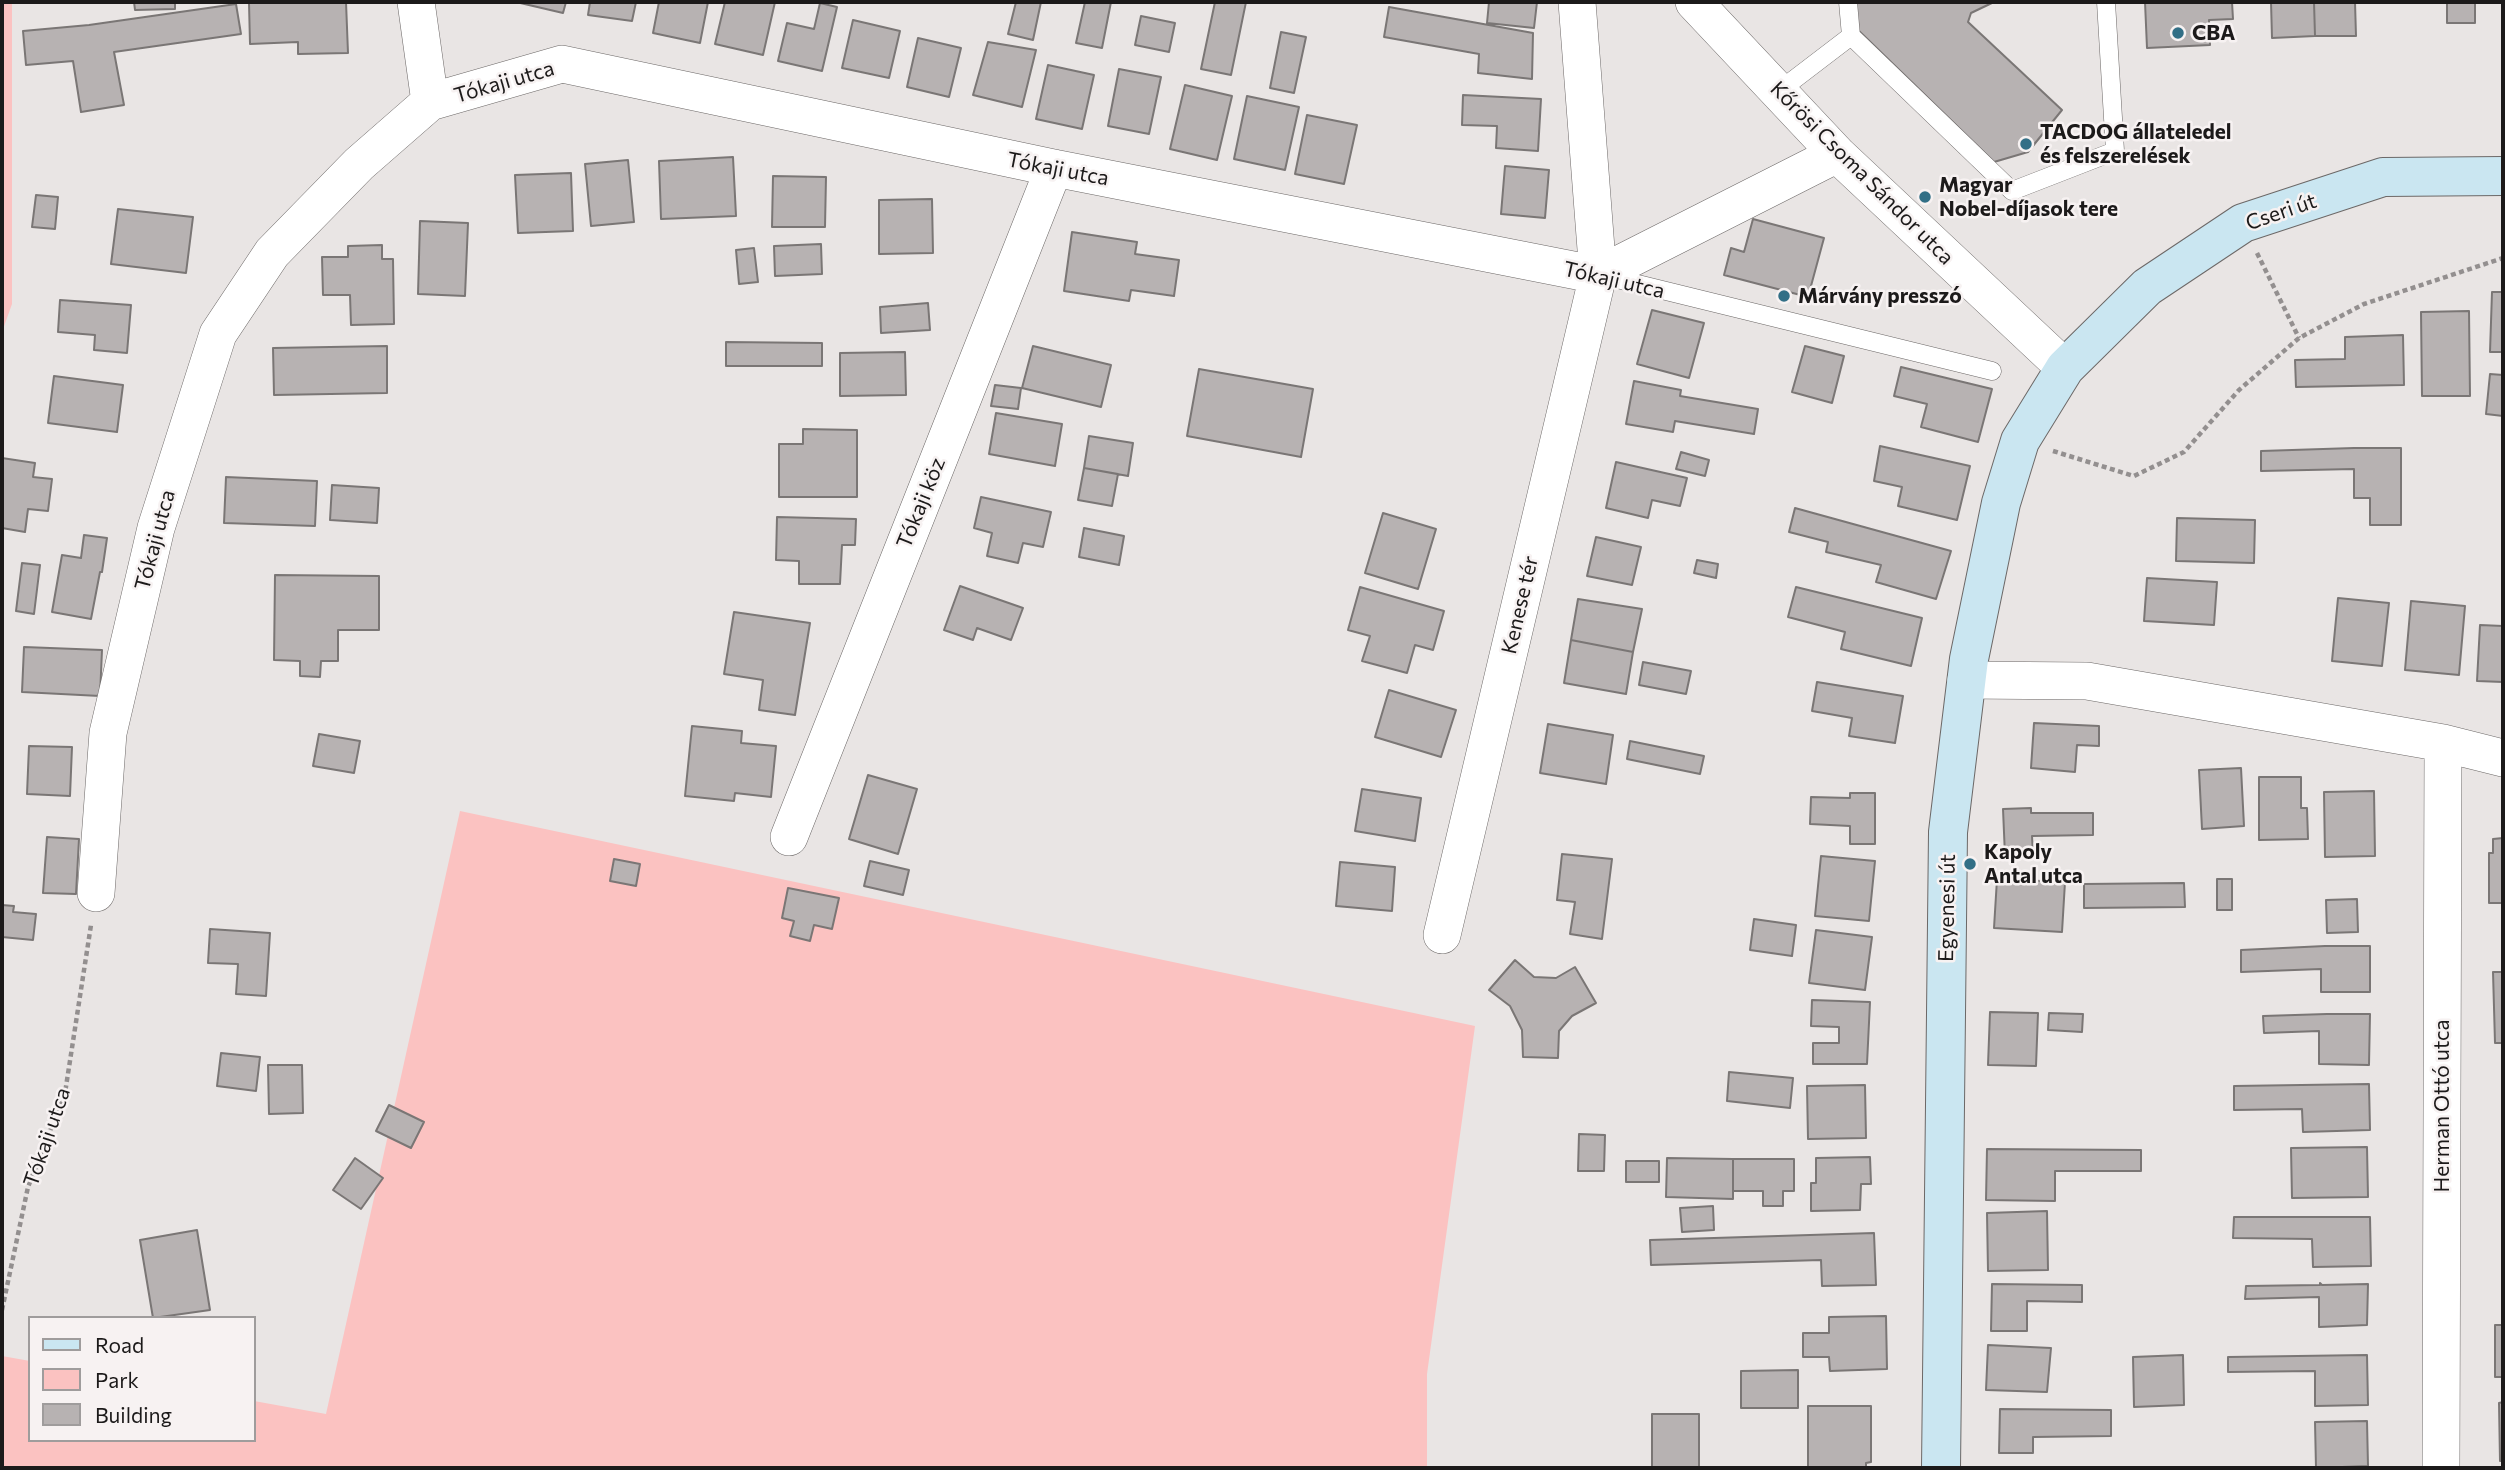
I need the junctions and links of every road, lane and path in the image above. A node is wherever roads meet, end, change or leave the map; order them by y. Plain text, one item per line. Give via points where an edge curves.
1 (416, 2) edge
2 (1577, 2) edge
3 (1695, 2) edge
4 (1848, 2) edge
5 (2106, 2) edge
6 (1851, 36) junction
7 (1779, 91) junction
8 (430, 102) junction
9 (1837, 154) junction
10 (1054, 169) junction
11 (2503, 176) edge
12 (2243, 223) junction
13 (2503, 258) edge
14 (1598, 275) junction
15 (2299, 338) junction
16 (2065, 368) junction
17 (1992, 371) dead end
18 (2020, 441) junction
19 (1966, 680) junction
20 (2443, 743) junction
21 (2503, 758) edge
22 (789, 837) dead end
23 (96, 892) joint
24 (1442, 935) dead end
25 (2, 1310) edge
26 (1941, 1468) edge
27 (2441, 1468) edge

1 - 8 street
2 - 14 street
3 - 7 street, Kőrösi Csoma Sándor utca
4 - 6 lane
5 - 6 lane via 2115,151 2012,191
6 - 7 lane
7 - 9 street, Kőrösi Csoma Sándor utca
8 - 10 street, Tókaji utca via 562,64
8 - 23 street, Tókaji utca via 359,164 272,253 218,334 156,528 108,733
9 - 14 street
9 - 16 street, Kőrösi Csoma Sándor utca
10 - 14 street, Tókaji utca
10 - 22 street, Tókaji köz
11 - 12 street, Cseri út via 2384,177
12 - 15 path
12 - 16 street, Cseri út via 2147,287
13 - 15 path via 2364,304
14 - 17 lane, Tókaji utca
14 - 24 street, Kenese tér
15 - 18 path via 2239,390 2184,452 2134,475
16 - 18 street, Egyenesi út
18 - 19 street, Egyenesi út via 2001,502
19 - 20 street via 2087,681
19 - 26 street, Egyenesi út via 1948,832
20 - 21 street
20 - 27 street, Herman Ottó utca
23 - 25 path, Tókaji utca via 65,1093 28,1187

